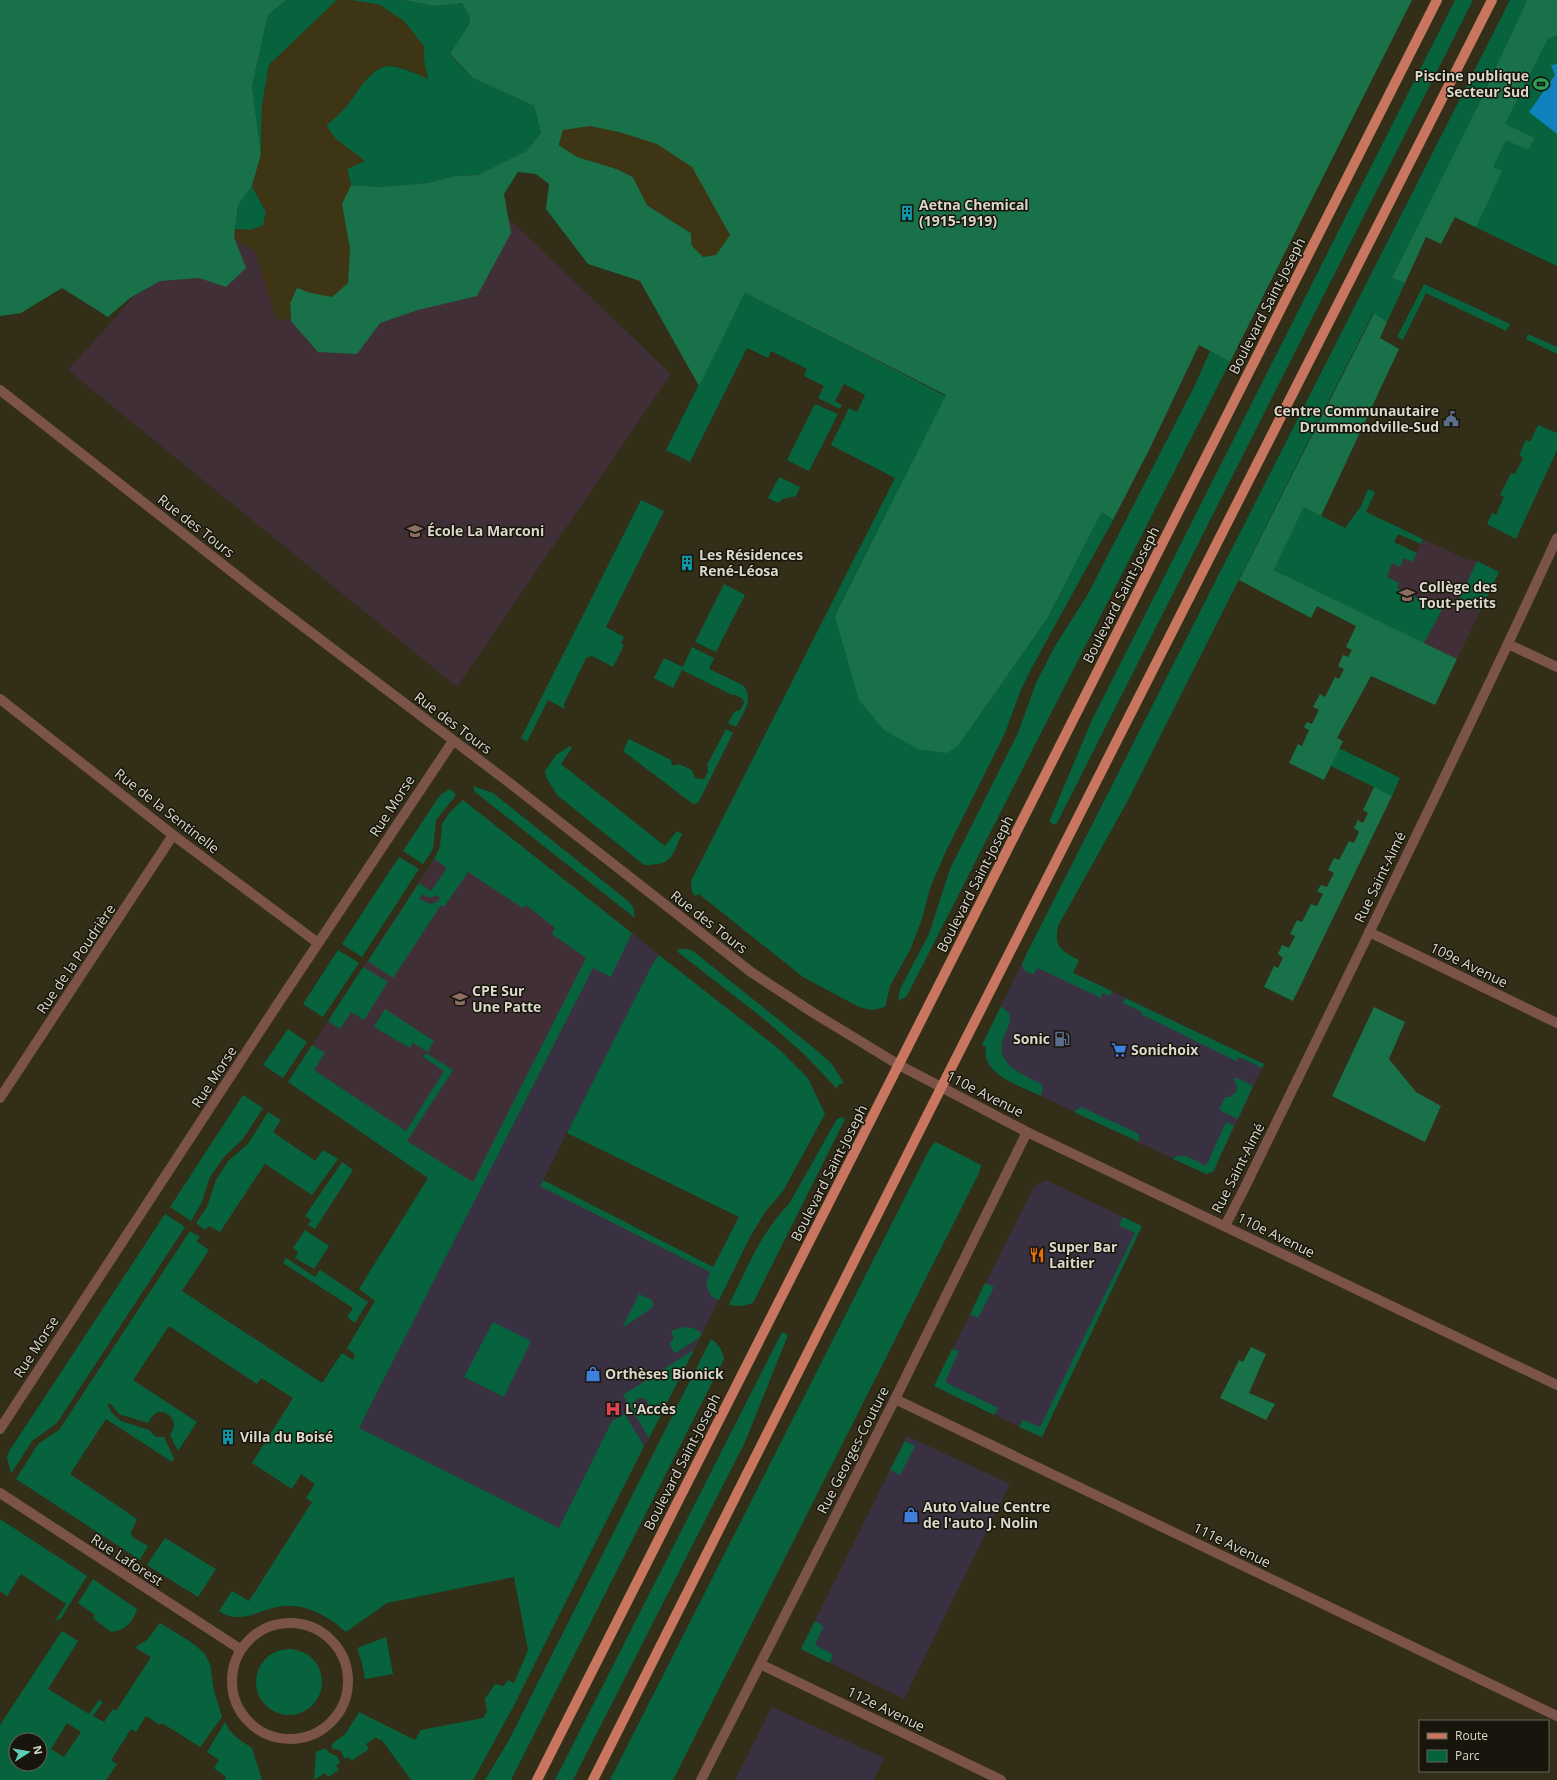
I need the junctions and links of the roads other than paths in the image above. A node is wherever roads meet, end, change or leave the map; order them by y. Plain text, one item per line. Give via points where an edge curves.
1 (1438, 0) edge
2 (1492, 0) edge
3 (0, 390) edge
4 (1557, 538) edge
5 (1508, 644) junction
6 (1557, 667) edge
7 (0, 699) edge
8 (453, 741) junction
9 (174, 835) junction
10 (1369, 932) junction
11 (318, 943) junction
12 (1557, 1023) edge
13 (899, 1065) junction
14 (3, 1086) edge
15 (941, 1088) junction
16 (0, 1098) edge
17 (1027, 1132) junction
18 (1225, 1226) junction
19 (1557, 1385) edge
20 (895, 1399) junction
21 (0, 1429) edge
22 (0, 1493) edge
23 (240, 1650) junction
24 (760, 1664) junction
25 (1557, 1716) edge
26 (537, 1780) edge
27 (593, 1780) edge
28 (701, 1780) edge
29 (1001, 1780) edge

1 - 13 main road, Boulevard Saint-Joseph
2 - 15 main road
3 - 8 street, Rue des Tours
4 - 5 street, Rue Saint-Aimé
5 - 6 street
5 - 10 street, Rue Saint-Aimé
7 - 9 street, Rue de la Sentinelle
8 - 11 street, Rue Morse
8 - 13 street, Rue des Tours via 751,972
9 - 11 street, Rue de la Sentinelle
9 - 14 street, Rue de la Poudrière
10 - 12 street, 109e Avenue
10 - 18 street, Rue Saint-Aimé
11 - 21 street, Rue Morse
13 - 15 street, 110e Avenue
13 - 26 main road, Boulevard Saint-Joseph
14 - 16 street, Rue de la Poudrière
15 - 17 street, 110e Avenue
15 - 27 main road
17 - 18 street, 110e Avenue
17 - 20 street, Rue Georges-Couture
18 - 19 street, 110e Avenue
20 - 24 street, Rue Georges-Couture
20 - 25 street, 111e Avenue
22 - 23 street, Rue Laforest
23 - 23 street via 232,1667 231,1686 236,1705 246,1721 261,1733 279,1739 298,1740 317,1733 332,1722 343,1706 348,1687 347,1668 339,1649 326,1635 309,1626 289,1622 270,1626 253,1635
24 - 28 street, Rue Georges-Couture
24 - 29 street, 112e Avenue

